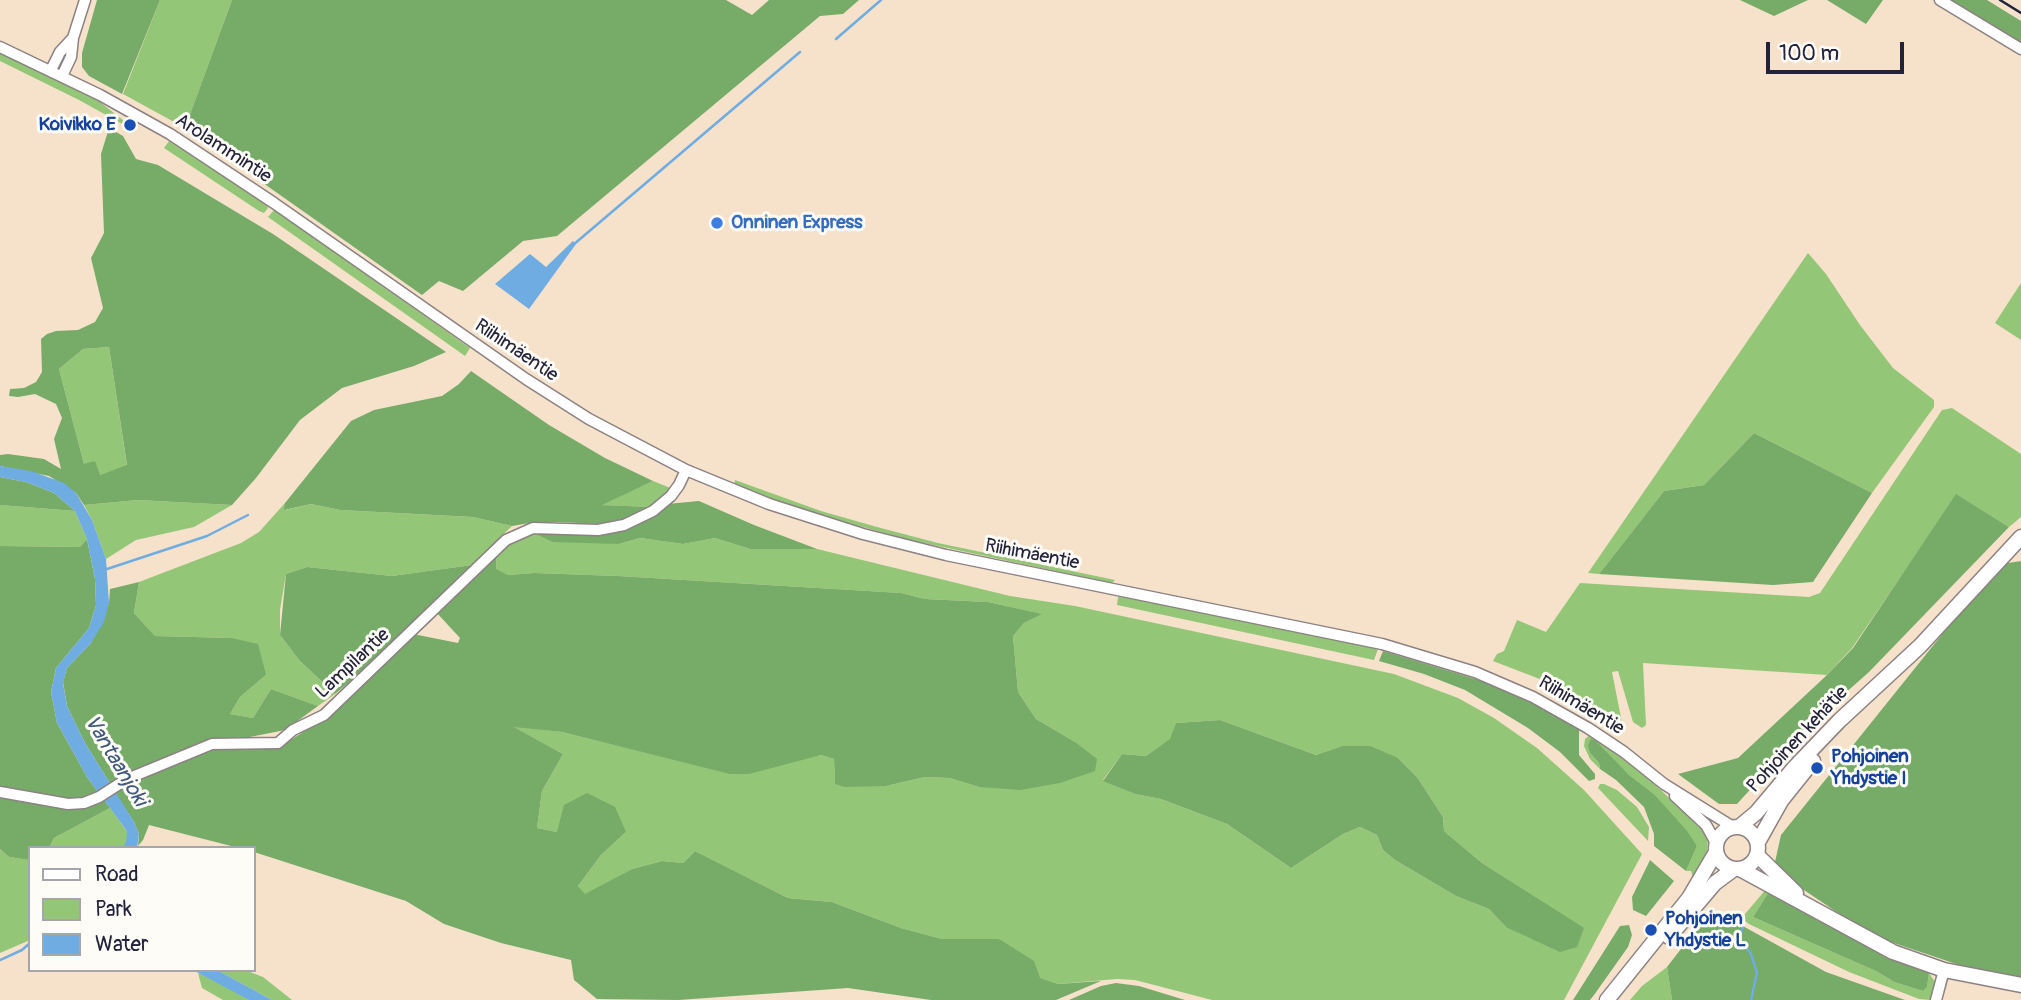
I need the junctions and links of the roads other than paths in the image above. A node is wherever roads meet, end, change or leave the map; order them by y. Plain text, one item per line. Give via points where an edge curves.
1 (85, 0) edge
2 (1940, 0) edge
3 (73, 38) junction
4 (0, 47) edge
5 (2021, 49) edge
6 (51, 70) junction
7 (62, 75) junction
8 (414, 303) joint
9 (686, 470) junction
10 (2021, 537) edge
11 (1886, 679) junction
12 (1664, 784) junction
13 (0, 792) edge
14 (1736, 827) junction
15 (1716, 847) junction
16 (1758, 848) junction
17 (1737, 869) junction
18 (1809, 906) junction
19 (1944, 970) junction
20 (2021, 985) edge
21 (1607, 1000) edge
22 (1616, 1000) edge
23 (1936, 1000) edge

1 - 3 street
2 - 5 street
3 - 6 street
3 - 7 street via 71,58
4 - 6 street, Arolammintie
6 - 7 street, Arolammintie
7 - 8 street, Arolammintie via 221,167
8 - 9 street, Riihimäentie via 589,419
9 - 12 street, Riihimäentie via 769,504 875,537 1382,645 1465,669 1560,711
9 - 13 street, Lampilantie via 671,496 624,525 598,530 533,528 506,540 324,715 278,743 212,744 127,779 84,803
10 - 11 main road, Pohjoinen kehätie
11 - 14 main road, Pohjoinen kehätie via 1839,721 1756,813
11 - 16 main road, Pohjoinen kehätie via 1801,774 1777,808
12 - 14 street, Riihimäentie
12 - 15 street, Riihimäentie via 1706,825
14 - 15 main road via 1722,832
14 - 16 main road via 1751,831
15 - 17 main road via 1724,865
15 - 21 main road via 1689,898
16 - 17 main road via 1751,864
16 - 18 main road
17 - 18 main road
17 - 22 main road via 1716,883
18 - 19 main road via 1892,952
19 - 20 main road
19 - 23 street

